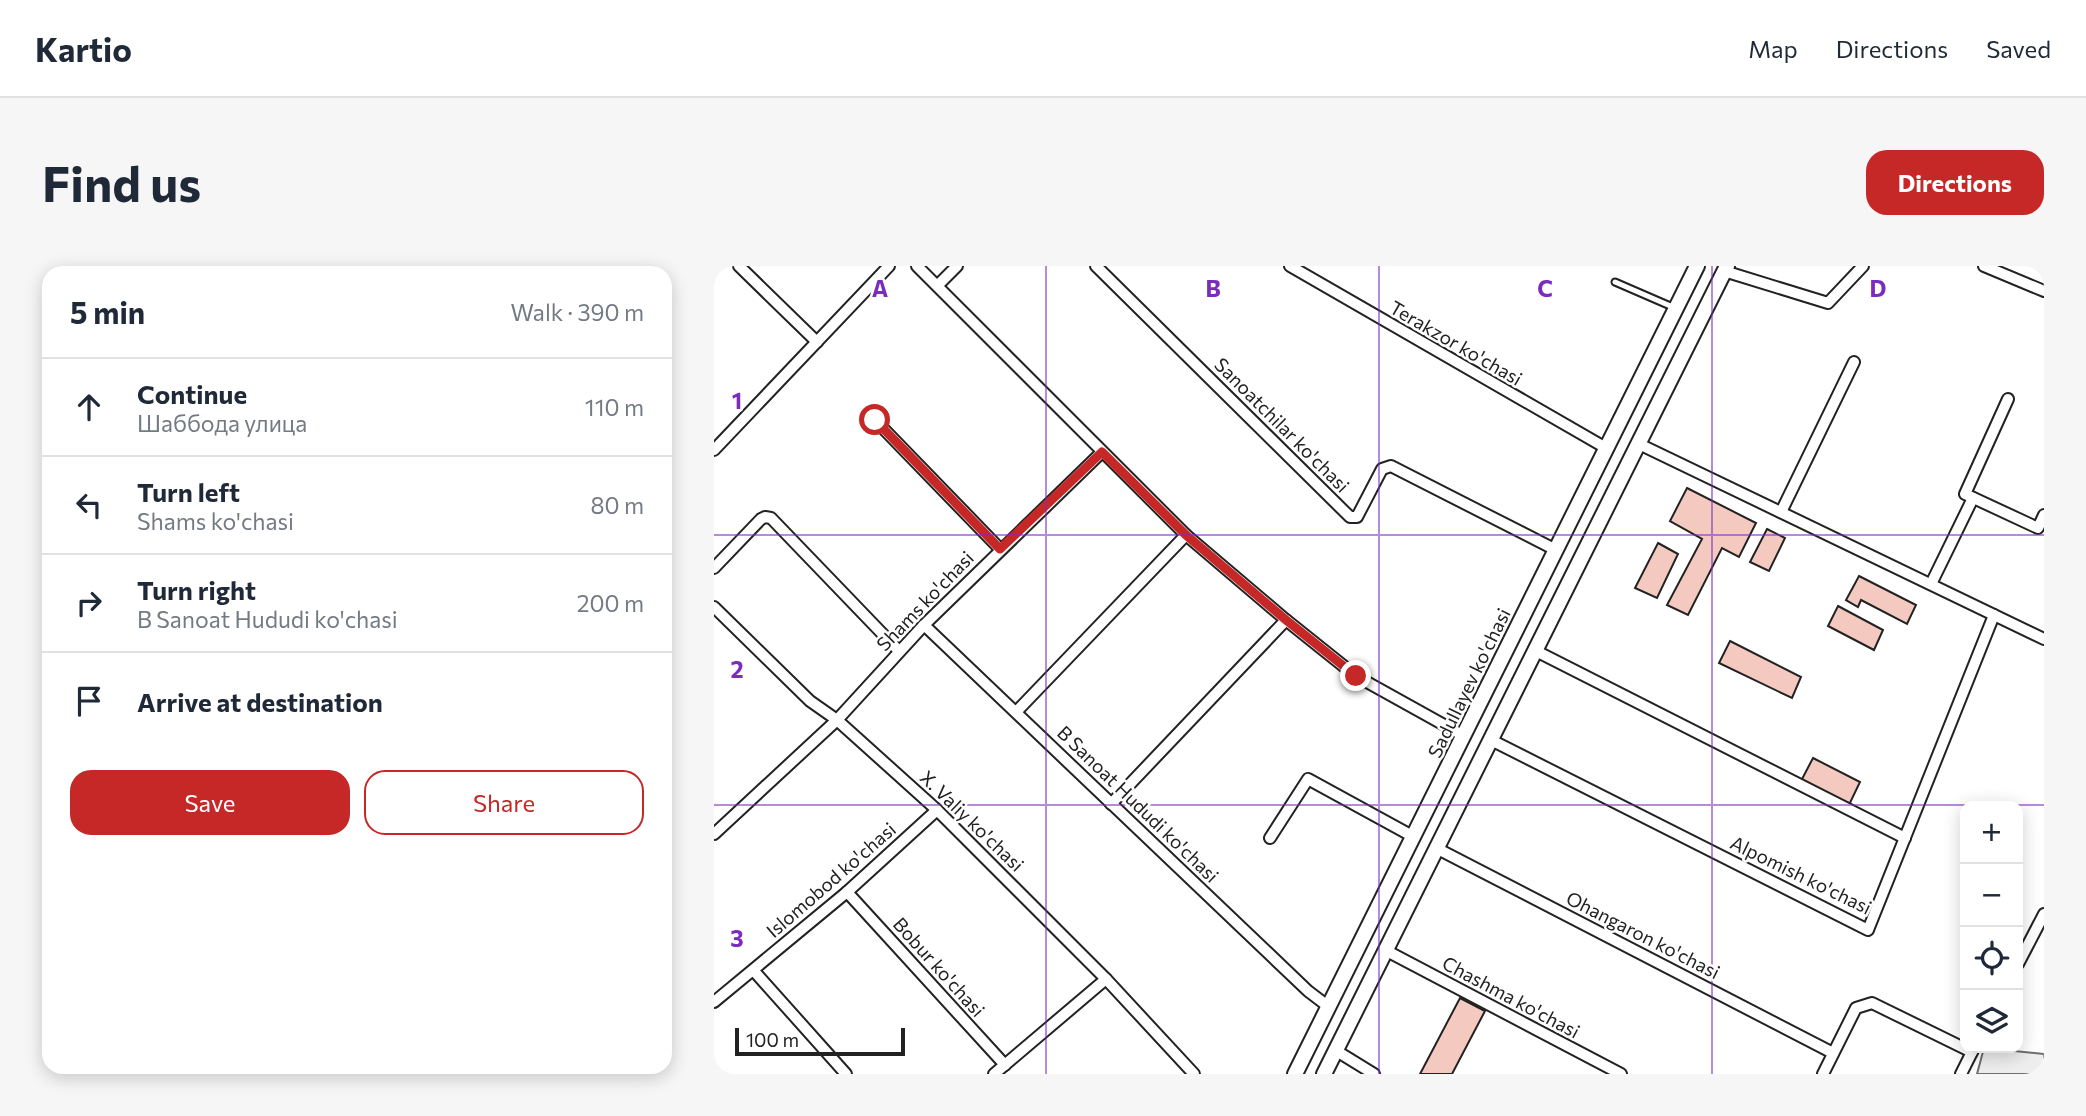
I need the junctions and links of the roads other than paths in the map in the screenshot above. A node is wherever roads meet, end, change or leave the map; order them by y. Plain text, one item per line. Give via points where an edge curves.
1 (739, 266) edge
2 (889, 266) edge
3 (917, 266) edge
4 (957, 266) edge
5 (1096, 266) edge
6 (1290, 266) edge
7 (1697, 266) edge
8 (1863, 266) edge
9 (1984, 266) edge
10 (1726, 269) edge
11 (1615, 282) dead end
12 (938, 285) junction
13 (2044, 291) edge
14 (1679, 302) junction
15 (1706, 308) junction
16 (817, 342) junction
17 (1854, 362) dead end
18 (2008, 399) dead end
19 (875, 420) dead end
20 (1639, 444) junction
21 (1606, 448) junction
22 (714, 450) edge
23 (1102, 452) junction
24 (1973, 498) junction
25 (1780, 512) junction
26 (2044, 515) edge
27 (1186, 535) junction
28 (1000, 549) junction
29 (1556, 550) junction
30 (714, 568) edge
31 (1931, 584) junction
32 (714, 607) edge
33 (1994, 615) junction
34 (1286, 620) junction
35 (924, 625) junction
36 (2044, 639) edge
37 (899, 651) junction
38 (1536, 651) junction
39 (1017, 711) junction
40 (837, 720) junction
41 (1464, 736) junction
42 (1491, 740) junction
43 (1111, 804) junction
44 (937, 810) junction
45 (714, 834) edge
46 (1414, 837) junction
47 (1270, 838) dead end
48 (1905, 838) junction
49 (1436, 848) junction
50 (847, 892) junction
51 (2044, 914) edge
52 (1384, 950) junction
53 (2023, 954) edge
54 (754, 971) junction
55 (1106, 979) junction
56 (714, 1002) edge
57 (1329, 1007) junction
58 (1960, 1044) edge
59 (1335, 1050) junction
60 (1833, 1053) junction
61 (1972, 1053) edge
62 (1005, 1065) junction
63 (1189, 1073) edge
64 (846, 1074) edge
65 (994, 1074) edge
66 (1296, 1074) edge
67 (1324, 1074) edge
68 (1374, 1074) edge
69 (1620, 1074) edge
70 (1823, 1074) edge
71 (1961, 1074) edge

1 - 16 street
2 - 16 street
3 - 12 street
4 - 12 street
5 - 29 street, Sanoatchilar ko'chasi via 1350,517 1357,517 1382,469 1391,466
6 - 21 street, Terakzor ko'chasi
7 - 14 main road, Sadullayev ko'chasi
8 - 10 street via 1828,303
9 - 13 street
10 - 15 main road
11 - 14 lane
12 - 23 street
14 - 15 main road
14 - 21 main road, Sadullayev ko'chasi
15 - 20 main road
16 - 22 street
17 - 25 street
18 - 24 street via 1965,494
19 - 28 street
20 - 25 street
20 - 38 main road
21 - 29 main road, Sadullayev ko'chasi
23 - 27 street
23 - 28 street, Shams ko'chasi
24 - 26 street via 2038,527
24 - 31 street
25 - 31 street
27 - 34 street
27 - 39 street
28 - 35 street, Shams ko'chasi
29 - 41 main road, Sadullayev ko'chasi
30 - 37 street via 761,519 771,518
31 - 33 street
32 - 40 street, X. Valiy ko'chasi via 810,701
33 - 36 street
33 - 48 street, Alpomish ko'chasi
34 - 41 street via 1356,676
34 - 43 street
35 - 37 street, Shams ko'chasi
35 - 39 street, B Sanoat Hududi ko'chasi
37 - 40 street, Shams ko'chasi
38 - 42 main road
38 - 48 street
39 - 43 street, B Sanoat Hududi ko'chasi
40 - 44 street, X. Valiy ko'chasi
40 - 45 street, Shams ko'chasi
41 - 46 main road, Sadullayev ko'chasi
42 - 48 street, Alpomish ko'chasi via 1868,930
42 - 49 main road
43 - 57 street, B Sanoat Hududi ko'chasi
44 - 50 street, Islomobod ko'chasi
44 - 55 street, X. Valiy ko'chasi
46 - 47 street via 1308,779
46 - 57 main road, Sadullayev ko'chasi
49 - 52 main road
49 - 60 street, Ohangaron ko'chasi
50 - 54 street, Islomobod ko'chasi
50 - 62 street, Bobur ko'chasi
51 - 53 street
52 - 59 main road
52 - 69 street, Chashma ko'chasi
54 - 56 street, Islomobod ko'chasi
54 - 64 street
55 - 62 street
55 - 63 street, X. Valiy ko'chasi
57 - 66 main road, Sadullayev ko'chasi
58 - 60 street via 1872,1003 1857,1008
59 - 67 main road
59 - 68 street
60 - 70 street
61 - 71 street
62 - 65 street

